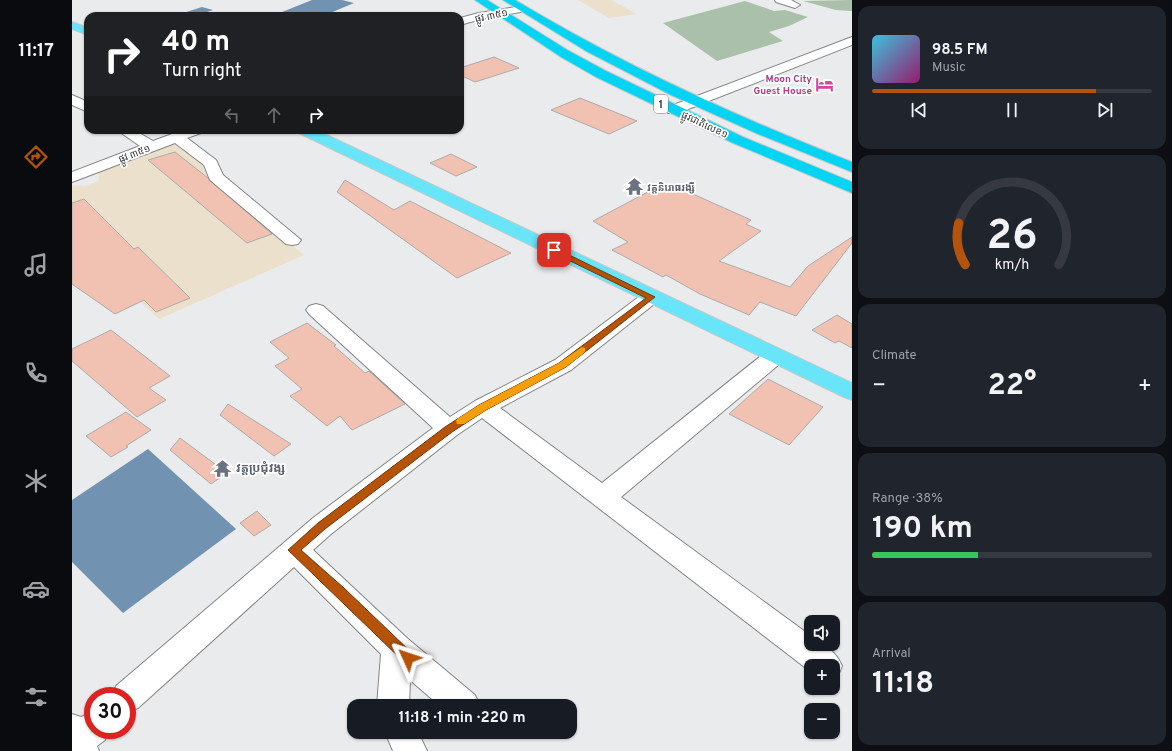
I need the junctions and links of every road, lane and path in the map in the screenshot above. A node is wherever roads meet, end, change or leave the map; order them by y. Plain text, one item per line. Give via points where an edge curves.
1 (508, 0) edge
2 (780, 0) edge
3 (489, 4) edge
4 (795, 5) dead end
5 (522, 9) junction
6 (464, 20) edge
7 (72, 25) edge
8 (84, 30) edge
9 (852, 40) edge
10 (72, 99) edge
11 (697, 101) junction
12 (84, 106) edge
13 (673, 110) junction
14 (130, 134) edge
15 (185, 134) edge
16 (312, 134) edge
17 (176, 137) junction
18 (150, 146) junction
19 (852, 167) edge
20 (72, 177) edge
21 (852, 188) edge
22 (292, 240) dead end
23 (651, 297) junction
24 (316, 310) dead end
25 (775, 356) junction
26 (852, 392) edge
27 (483, 407) junction
28 (449, 429) junction
29 (603, 497) junction
30 (294, 550) junction
31 (397, 649) junction
32 (818, 659) edge
33 (136, 689) edge
34 (393, 699) edge
35 (456, 699) edge
36 (404, 739) edge
37 (410, 751) edge

1 - 5 highway, ផ្លូវជាតិលេខ១ / 1
2 - 4 street
3 - 5 street, ផ្លូវ ៣៥១
3 - 6 street, ផ្លូវ ៣៥១
3 - 13 highway, ផ្លូវជាតិលេខ១ / 1 via 571,58
5 - 11 highway, ផ្លូវជាតិលេខ១ / 1 via 586,48
7 - 8 main road
9 - 11 street
10 - 12 street
11 - 13 street
11 - 19 highway, ផ្លូវជាតិលេខ១ / 1
13 - 21 highway, ផ្លូវជាតិលេខ១ / 1
14 - 18 street
15 - 17 street, ផ្លូវ ៣៥១
16 - 23 main road
17 - 18 street, ផ្លូវ ៣៥១
17 - 22 street via 211,163 216,177
18 - 20 street, ផ្លូវ ៣៥១
23 - 25 main road
23 - 27 street via 562,365
24 - 28 street
25 - 26 main road
25 - 29 street
27 - 28 street
27 - 29 street
28 - 30 street
29 - 32 street
30 - 31 street
30 - 33 street
31 - 34 street
31 - 35 street
36 - 37 street

